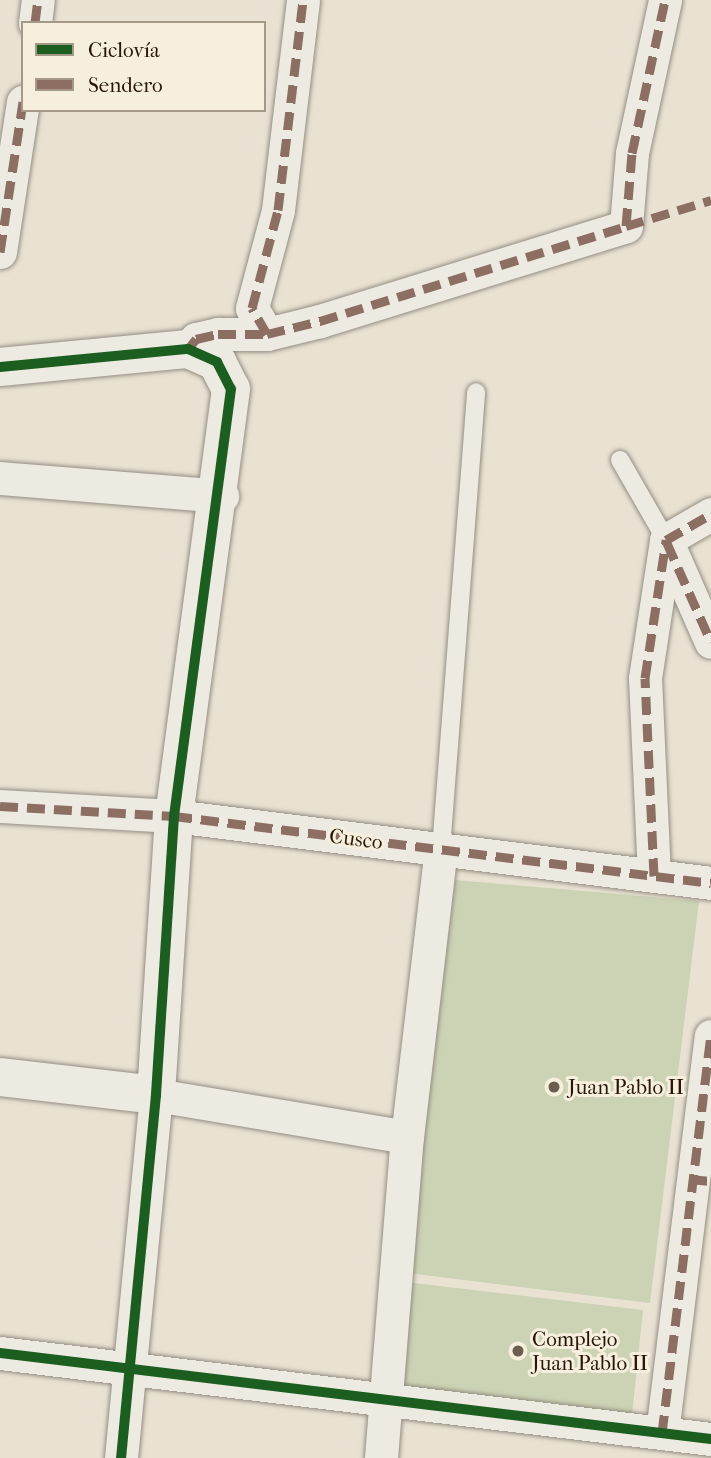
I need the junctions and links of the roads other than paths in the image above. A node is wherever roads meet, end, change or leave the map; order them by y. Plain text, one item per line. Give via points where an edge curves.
1 (38, 0) edge
2 (303, 0) edge
3 (665, 0) edge
4 (35, 21) edge
5 (22, 112) edge
6 (0, 252) edge
7 (267, 334) junction
8 (188, 349) junction
9 (0, 366) edge
10 (476, 392) dead end
11 (620, 460) dead end
12 (0, 478) edge
13 (222, 496) junction
14 (711, 514) edge
15 (666, 540) junction
16 (711, 642) edge
17 (0, 806) edge
18 (174, 816) junction
19 (441, 849) junction
20 (654, 876) junction
21 (711, 883) edge
22 (711, 1036) edge
23 (0, 1077) edge
24 (156, 1095) junction
25 (407, 1138) junction
26 (700, 1180) edge
27 (0, 1353) edge
28 (133, 1368) junction
29 (384, 1403) junction
30 (662, 1433) junction
31 (711, 1439) edge
32 (121, 1458) edge
33 (381, 1458) edge

1 - 4 street
2 - 7 street via 278,210 252,308
3 - 7 street via 632,153 626,226
5 - 6 street
7 - 8 street via 218,334 195,339
8 - 9 street
8 - 13 street via 217,362 231,389
10 - 19 lane
11 - 15 lane
12 - 13 street
13 - 18 street
14 - 15 street
15 - 16 street
15 - 20 street via 645,678
17 - 18 street, Cusco
18 - 19 street, Cusco
18 - 24 street
19 - 20 street, Cusco
19 - 25 street
20 - 21 street, Cusco
22 - 26 street
23 - 24 street
24 - 25 street
24 - 28 street
25 - 29 street
26 - 30 street
27 - 28 street
28 - 29 street
28 - 32 street
29 - 30 street
29 - 33 street
30 - 31 street

